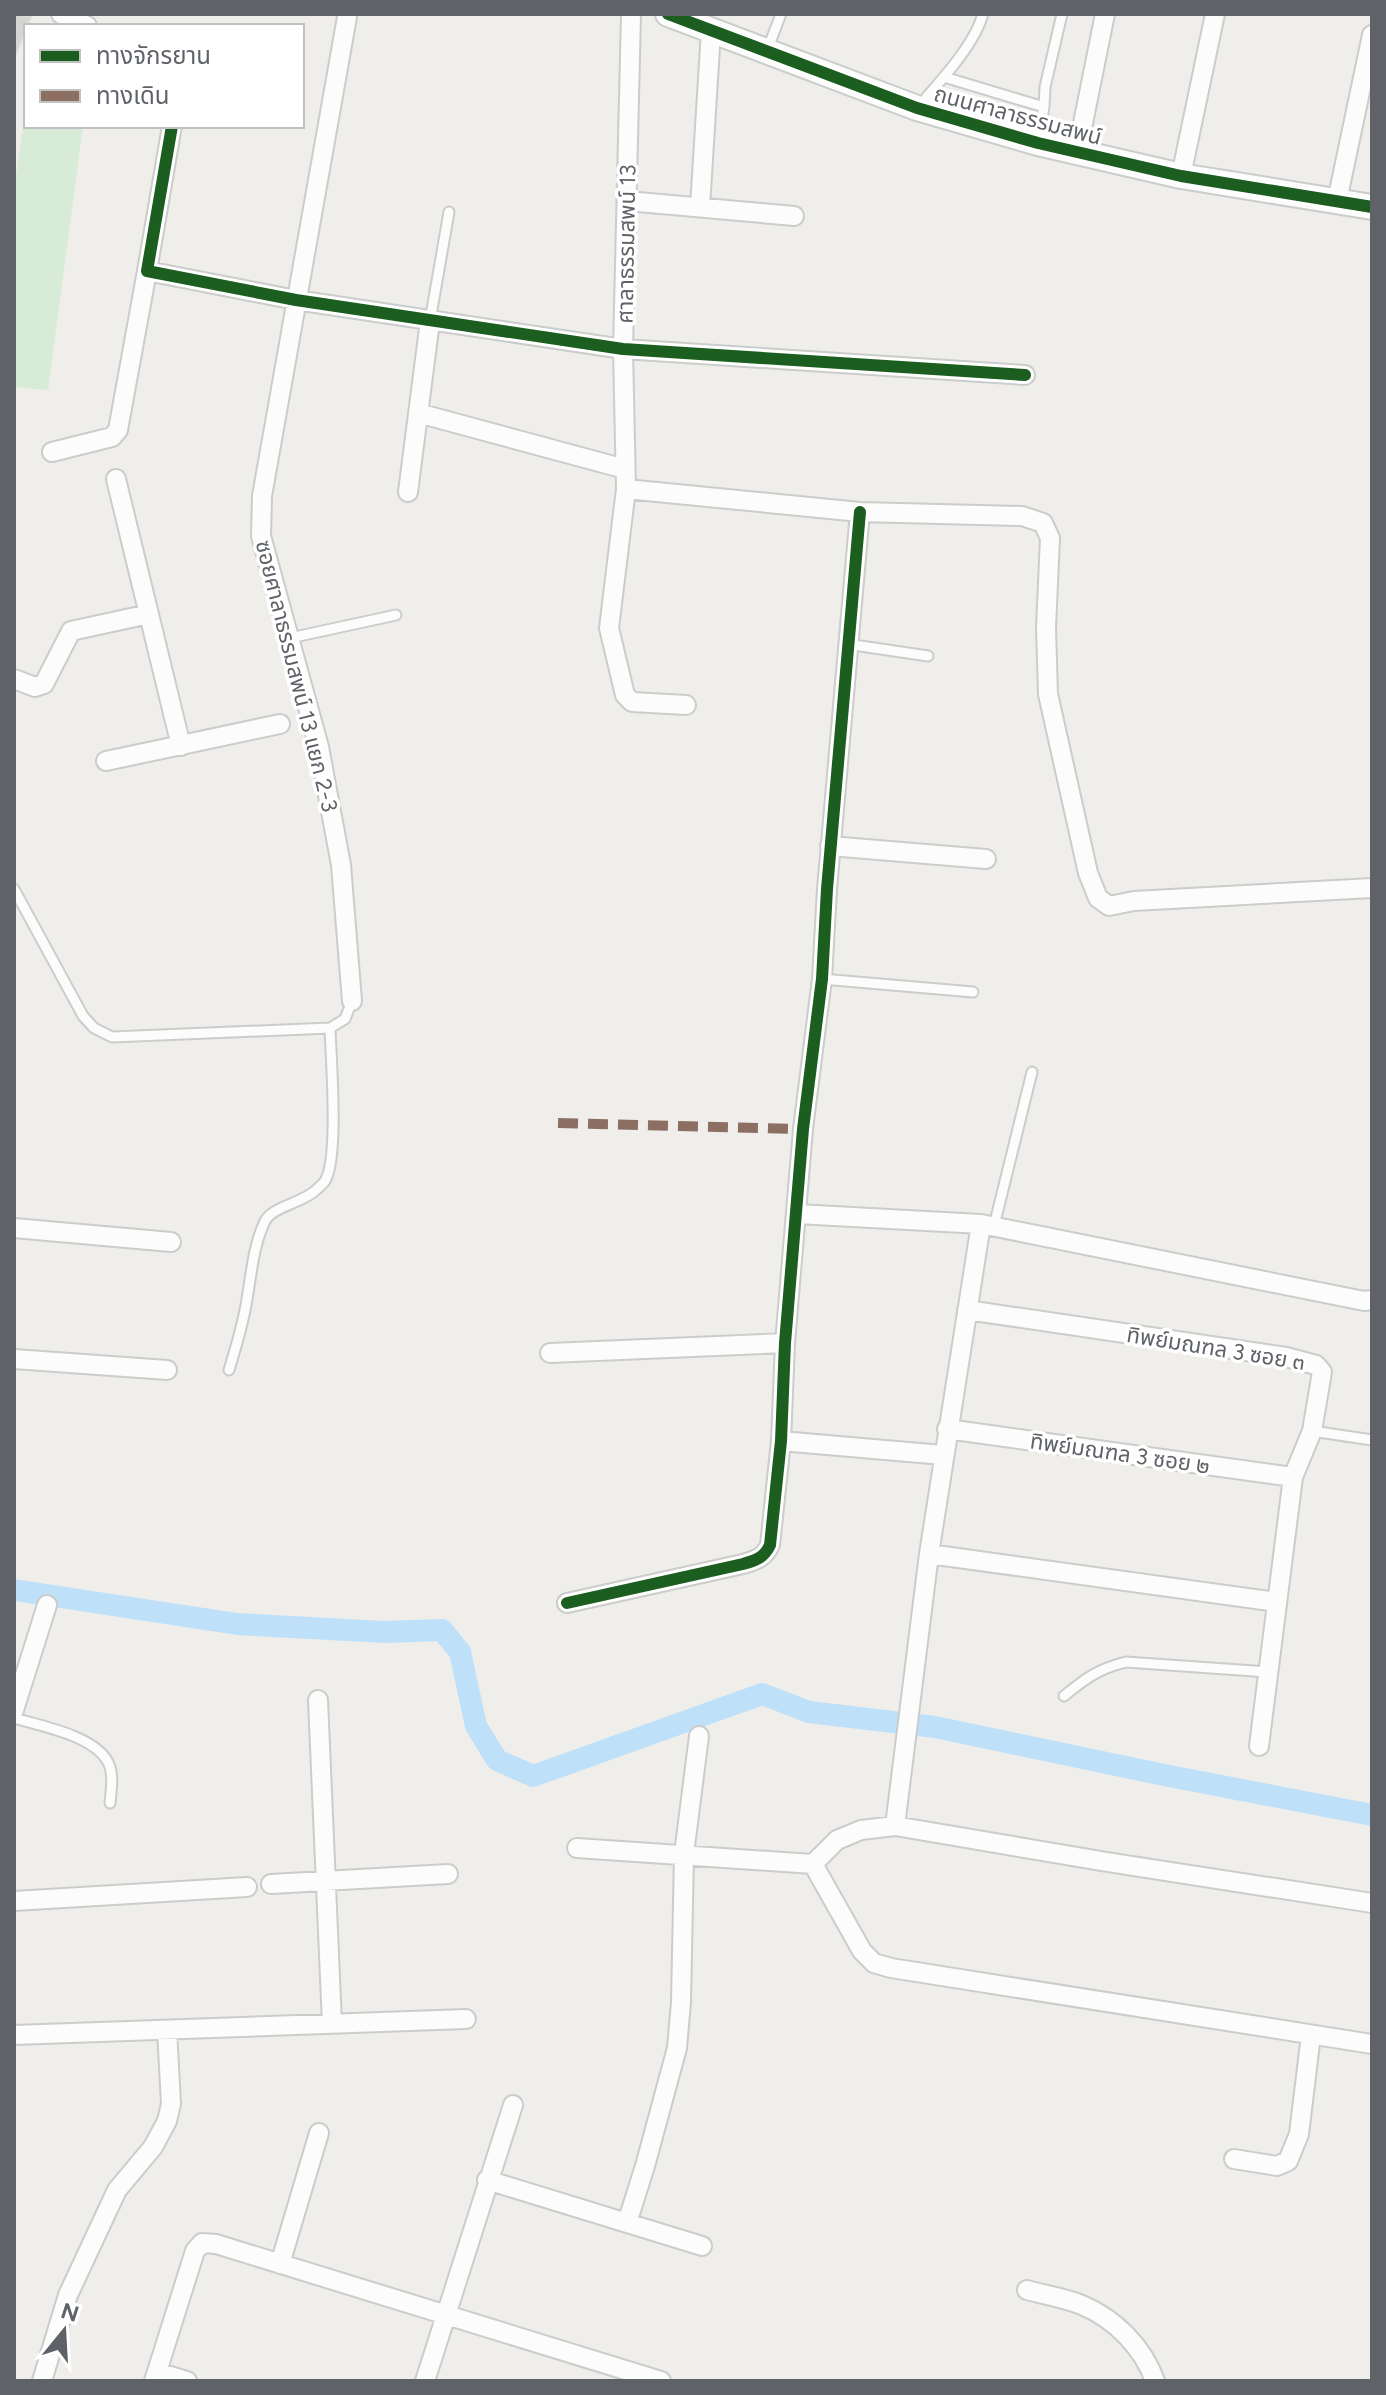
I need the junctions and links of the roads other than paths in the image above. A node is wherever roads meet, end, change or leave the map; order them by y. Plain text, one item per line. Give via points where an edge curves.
1 (61, 14) edge
2 (631, 14) edge
3 (668, 14) edge
4 (781, 14) edge
5 (983, 14) edge
6 (1062, 14) edge
7 (1105, 14) edge
8 (1215, 14) edge
9 (347, 17) dead end
10 (83, 24) edge
11 (711, 31) junction
12 (1372, 35) edge
13 (767, 52) junction
14 (944, 77) junction
15 (1044, 107) junction
16 (917, 108) junction
17 (172, 128) edge
18 (1038, 143) junction
19 (1077, 153) junction
20 (1181, 176) junction
21 (627, 201) junction
22 (1337, 201) junction
23 (700, 207) junction
24 (1372, 207) edge
25 (449, 212) dead end
26 (794, 216) dead end
27 (147, 271) junction
28 (296, 300) junction
29 (430, 321) junction
30 (623, 349) junction
31 (1025, 375) dead end
32 (418, 413) junction
33 (52, 452) dead end
34 (625, 469) junction
35 (116, 479) dead end
36 (626, 489) junction
37 (408, 492) dead end
38 (860, 512) junction
39 (149, 614) junction
40 (396, 615) dead end
41 (290, 638) junction
42 (847, 644) junction
43 (928, 656) dead end
44 (14, 679) edge
45 (686, 705) dead end
46 (280, 724) dead end
47 (181, 746) junction
48 (106, 761) dead end
49 (830, 846) junction
50 (986, 859) dead end
51 (1372, 888) edge
52 (14, 889) edge
53 (822, 979) junction
54 (973, 992) dead end
55 (352, 1001) joint
56 (330, 1028) junction
57 (1032, 1072) dead end
58 (797, 1214) junction
59 (988, 1225) junction
60 (14, 1228) edge
61 (171, 1242) dead end
62 (1372, 1300) edge
63 (967, 1310) junction
64 (785, 1343) junction
65 (550, 1353) dead end
66 (14, 1359) edge
67 (167, 1370) dead end
68 (229, 1370) dead end
69 (947, 1429) junction
70 (1312, 1431) junction
71 (1372, 1440) edge
72 (781, 1441) junction
73 (943, 1455) junction
74 (1293, 1477) junction
75 (929, 1554) junction
76 (1277, 1602) junction
77 (567, 1603) dead end
78 (47, 1605) dead end
79 (1268, 1672) junction
80 (1064, 1696) dead end
81 (318, 1700) dead end
82 (14, 1710) edge
83 (14, 1718) edge
84 (699, 1736) dead end
85 (1259, 1746) dead end
86 (110, 1803) dead end
87 (895, 1826) junction
88 (577, 1848) dead end
89 (684, 1854) junction
90 (813, 1864) junction
91 (448, 1874) dead end
92 (326, 1881) junction
93 (271, 1884) dead end
94 (247, 1887) dead end
95 (14, 1901) edge
96 (1372, 1903) edge
97 (466, 2019) dead end
98 (332, 2024) junction
99 (167, 2030) junction
100 (14, 2035) edge
101 (1311, 2035) junction
102 (1372, 2044) edge
103 (513, 2105) dead end
104 (319, 2133) dead end
105 (1234, 2159) dead end
106 (487, 2180) junction
107 (627, 2223) junction
108 (702, 2246) dead end
109 (280, 2264) junction
110 (1027, 2290) dead end
111 (446, 2316) junction
112 (156, 2377) edge
113 (42, 2381) edge
114 (187, 2381) edge
115 (425, 2381) edge
116 (661, 2381) edge
117 (1155, 2381) edge

1 - 10 street
2 - 21 street, ศาลาธรรมสพน์ 13
3 - 11 street, ถนนศาลาธรรมสพน์
4 - 13 lane
5 - 14 lane
6 - 15 lane
7 - 19 street
8 - 20 street
9 - 28 street, ซอยศาลาธรรมสพน์ 13 แยก 2-3
11 - 13 street, ถนนศาลาธรรมสพน์
11 - 23 street
12 - 22 street
13 - 16 street, ถนนศาลาธรรมสพน์
14 - 15 lane
14 - 16 lane
15 - 18 lane
16 - 18 street, ถนนศาลาธรรมสพน์
17 - 27 street
18 - 19 street, ถนนศาลาธรรมสพน์
19 - 20 street, ถนนศาลาธรรมสพน์
20 - 22 street, ถนนศาลาธรรมสพน์
21 - 23 street
21 - 30 street, ศาลาธรรมสพน์ 13
22 - 24 street, ถนนศาลาธรรมสพน์
23 - 26 street
25 - 29 lane
27 - 28 street
27 - 33 street via 118,430 112,437
28 - 29 street
28 - 41 street, ซอยศาลาธรรมสพน์ 13 แยก 2-3 via 262,496 261,536
29 - 30 street
29 - 32 street
30 - 31 street
30 - 34 street, ศาลาธรรมสพน์ 13
32 - 34 street
32 - 37 street
34 - 36 street, ศาลาธรรมสพน์ 13
35 - 39 street
36 - 38 street
36 - 45 street, ศาลาธรรมสพน์ 13 via 609,628 625,695 632,702
38 - 42 street
38 - 51 street via 1022,516 1043,523 1050,538 1048,694 1098,898 1109,906
39 - 44 street via 71,631 44,684 35,687
39 - 47 street
40 - 41 lane
41 - 55 street, ซอยศาลาธรรมสพน์ 13 แยก 2-3 via 319,747 341,865
42 - 43 lane
42 - 49 street
46 - 47 street
47 - 48 street
49 - 50 street
49 - 53 street
52 - 56 lane via 83,1016 112,1037
53 - 54 lane
53 - 58 street
55 - 56 lane, ซอยศาลาธรรมสพน์ 13 แยก 2-3 via 345,1019
56 - 68 lane via 329,1168 311,1195 275,1210 264,1223
57 - 59 lane
58 - 59 street
58 - 64 street
59 - 62 street
59 - 63 street
60 - 61 street
63 - 69 street
63 - 70 street, ทิพย์มณฑล 3 ซอย ๓ via 1316,1365 1322,1372
64 - 65 street
64 - 72 street
66 - 67 street
69 - 73 street
69 - 74 street, ทิพย์มณฑล 3 ซอย ๒
70 - 71 lane
70 - 74 street, ทิพย์มณฑล 3 ซอย ๓
72 - 73 street
72 - 77 street via 766,1554
73 - 75 street
74 - 76 street, ทิพย์มณฑล 3 ซอย ๓
75 - 76 street
75 - 87 street
76 - 79 street, ทิพย์มณฑล 3 ซอย ๓
78 - 82 street
79 - 80 lane via 1126,1662 1091,1674
79 - 85 street, ทิพย์มณฑล 3 ซอย ๓
81 - 92 street
83 - 86 lane via 84,1741 106,1759
84 - 89 street
87 - 90 street via 861,1830 837,1840
87 - 96 street
88 - 89 street
89 - 90 street
89 - 107 street via 677,2048
90 - 101 street via 874,1963
91 - 92 street
92 - 93 street
92 - 98 street
94 - 95 street
97 - 98 street
98 - 99 street
99 - 100 street
99 - 113 street via 167,2121 117,2190 68,2295
101 - 102 street
101 - 105 street via 1295,2150 1277,2166
103 - 106 street
104 - 109 street
106 - 107 street
106 - 111 street
107 - 108 street
109 - 111 street
109 - 112 street via 202,2243 195,2251
110 - 117 street via 1083,2306 1119,2328 1139,2349
111 - 115 street
111 - 116 street
112 - 114 street

